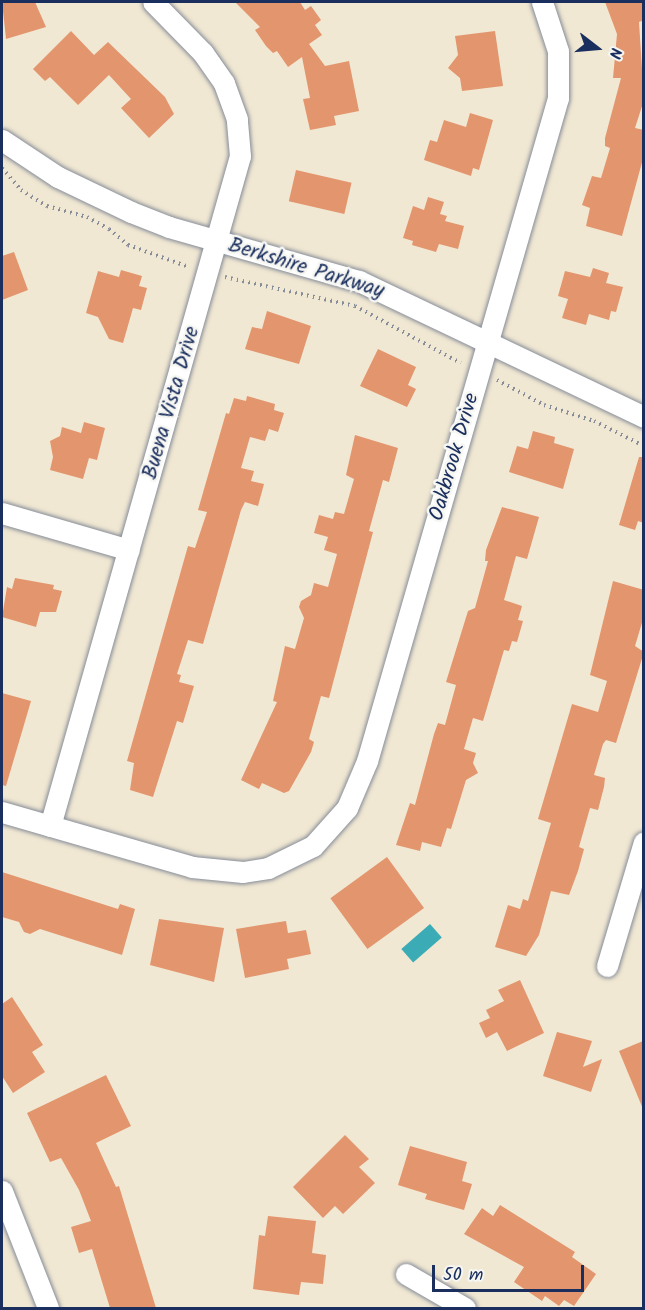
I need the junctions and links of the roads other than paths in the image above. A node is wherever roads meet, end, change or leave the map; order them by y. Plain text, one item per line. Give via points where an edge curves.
1 (153, 2) edge
2 (542, 2) edge
3 (2, 140) edge
4 (219, 242) junction
5 (488, 342) junction
6 (644, 417) edge
7 (2, 513) edge
8 (129, 550) junction
9 (2, 812) edge
10 (50, 826) junction
11 (644, 842) edge
12 (608, 966) dead end
13 (2, 1191) edge
14 (406, 1274) dead end
15 (48, 1308) edge
16 (465, 1308) edge

1 - 4 street, Buena Vista Drive via 203,52 224,83 237,118 240,156
2 - 5 street, Oakbrook Drive via 553,28 558,98
3 - 4 street, Berkshire Parkway via 94,195 169,227
4 - 5 street, Berkshire Parkway via 359,282
4 - 8 street, Buena Vista Drive
5 - 6 street, Berkshire Parkway
5 - 10 street, Oakbrook Drive via 359,787 332,829 290,859 252,871 218,873
7 - 8 street
8 - 10 street, Buena Vista Drive
9 - 10 street, Oakbrook Drive
11 - 12 street
13 - 15 street
14 - 16 street

